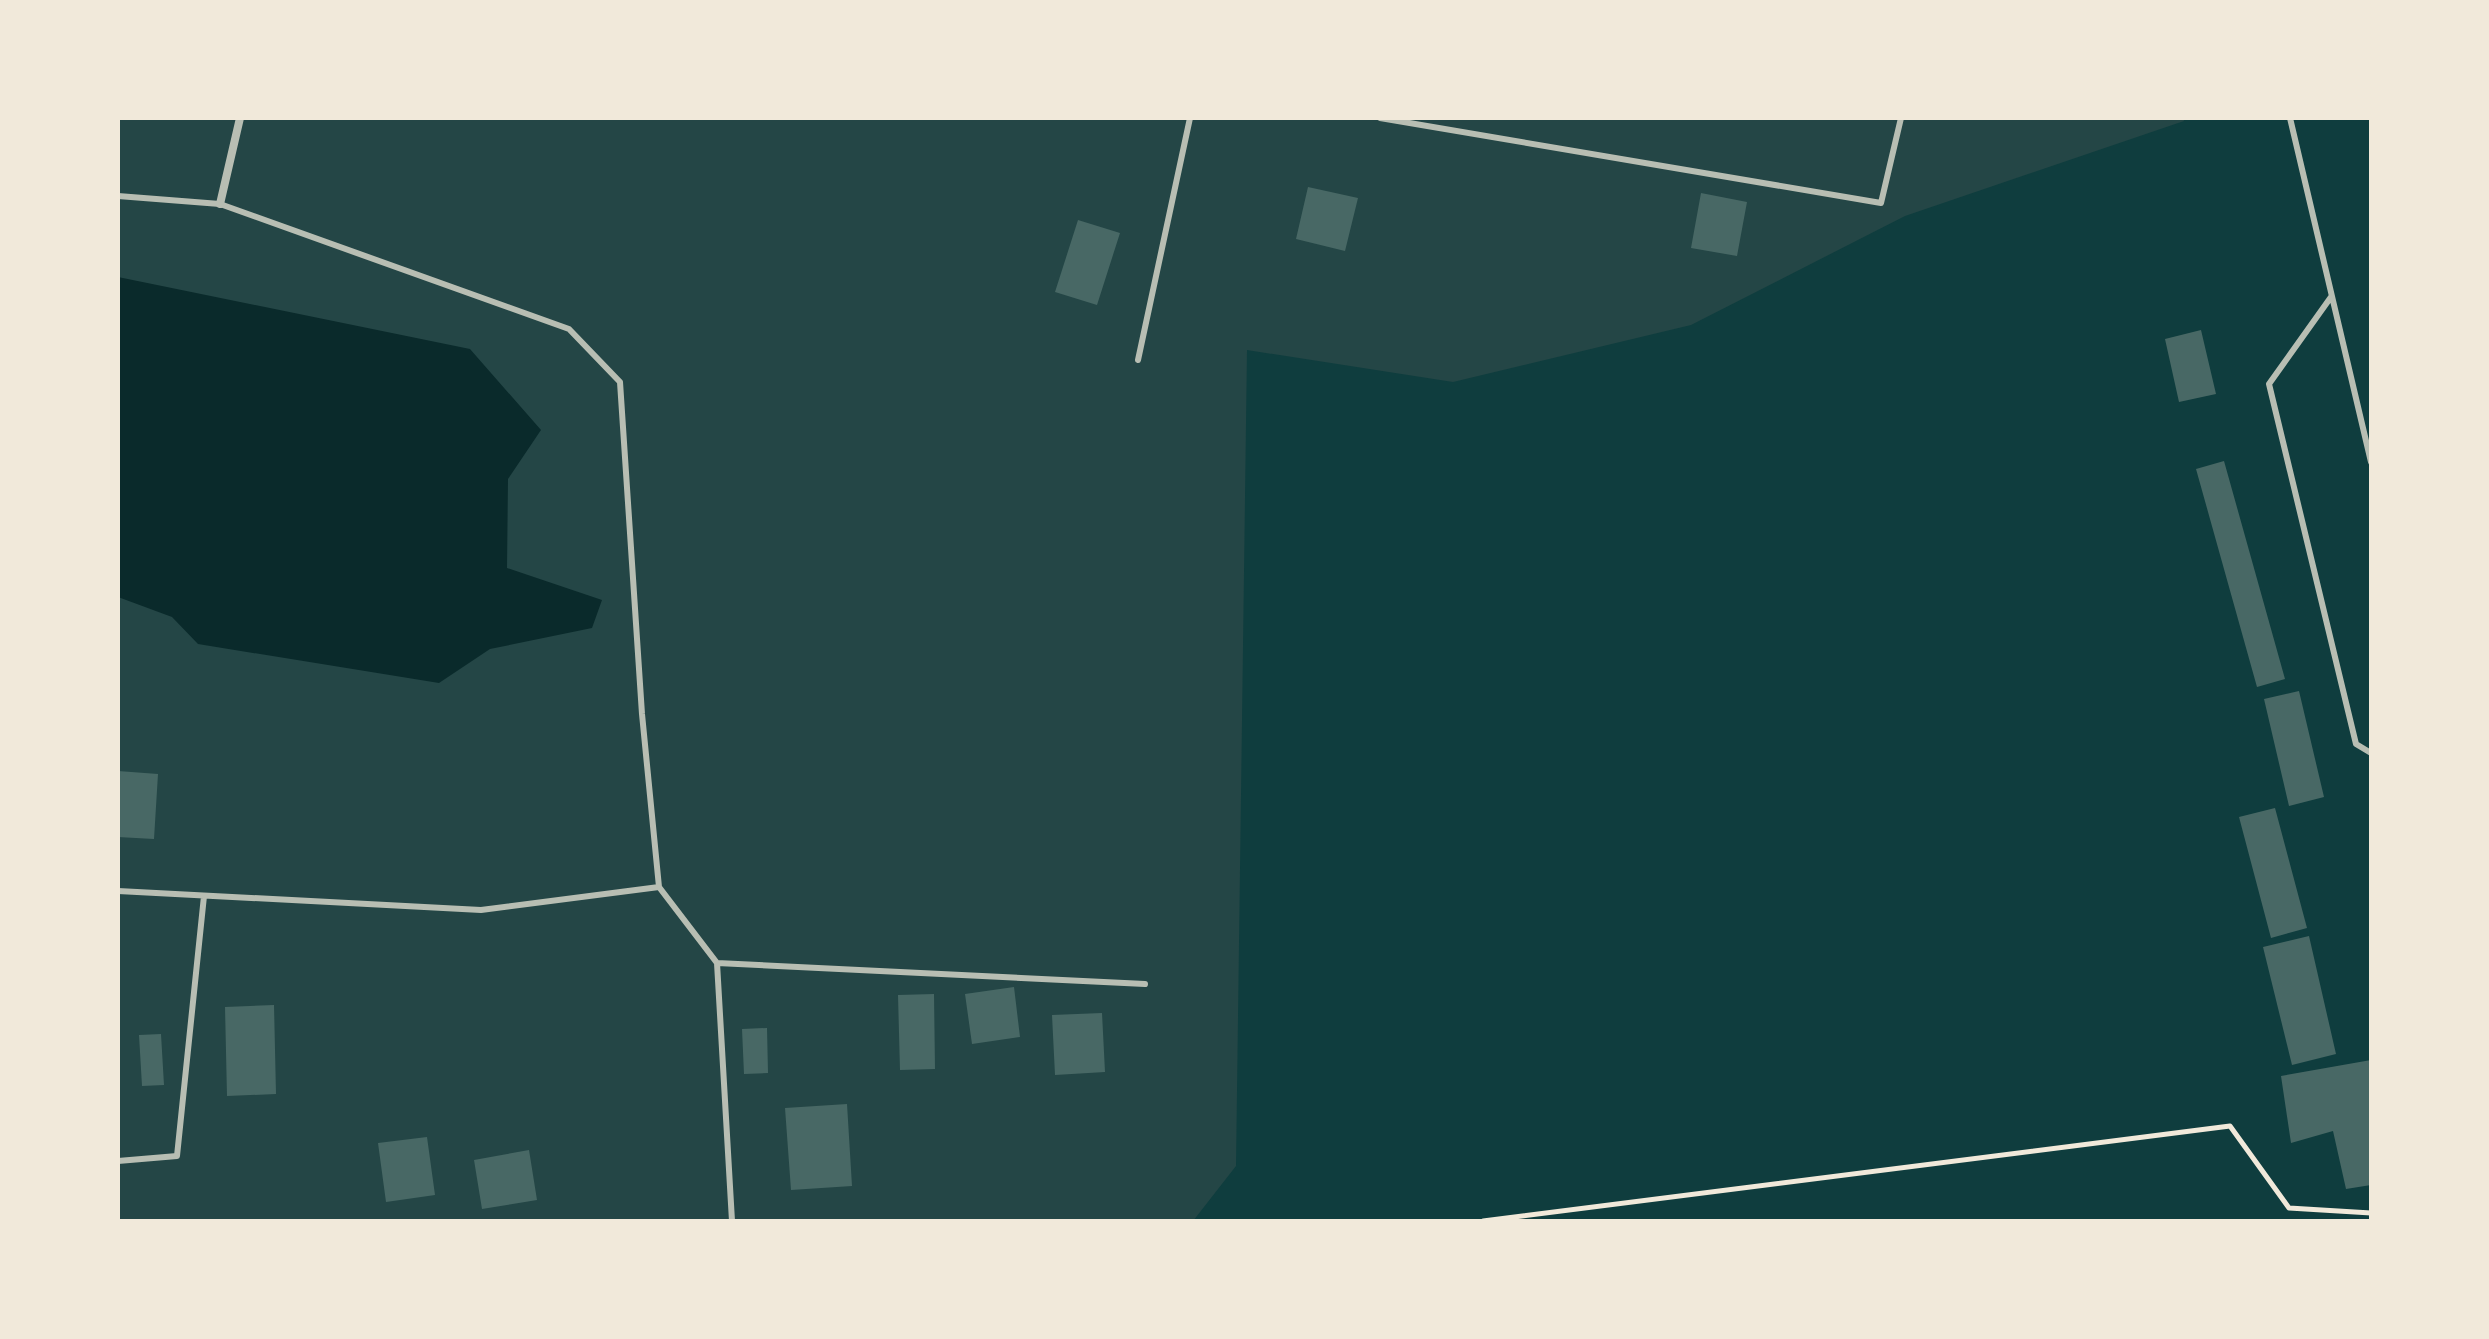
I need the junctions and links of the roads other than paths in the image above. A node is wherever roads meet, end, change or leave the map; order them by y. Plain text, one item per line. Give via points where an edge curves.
1 (240, 118) edge
2 (1190, 118) edge
3 (1380, 118) edge
4 (1901, 118) edge
5 (2290, 118) edge
6 (118, 196) edge
7 (220, 204) junction
8 (2331, 297) junction
9 (1138, 360) dead end
10 (2371, 462) edge
11 (2371, 753) edge
12 (659, 887) junction
13 (118, 891) edge
14 (204, 896) junction
15 (717, 963) junction
16 (1145, 984) dead end
17 (118, 1161) edge
18 (732, 1221) edge

1 - 7 street
2 - 9 lane
3 - 4 lane via 1881,203
5 - 8 lane
6 - 7 lane
7 - 12 lane via 569,329 620,382
8 - 10 lane
8 - 11 lane via 2269,384 2356,744
12 - 14 lane via 481,910
12 - 15 lane
13 - 14 lane
14 - 17 lane via 177,1156
15 - 16 lane
15 - 18 lane

